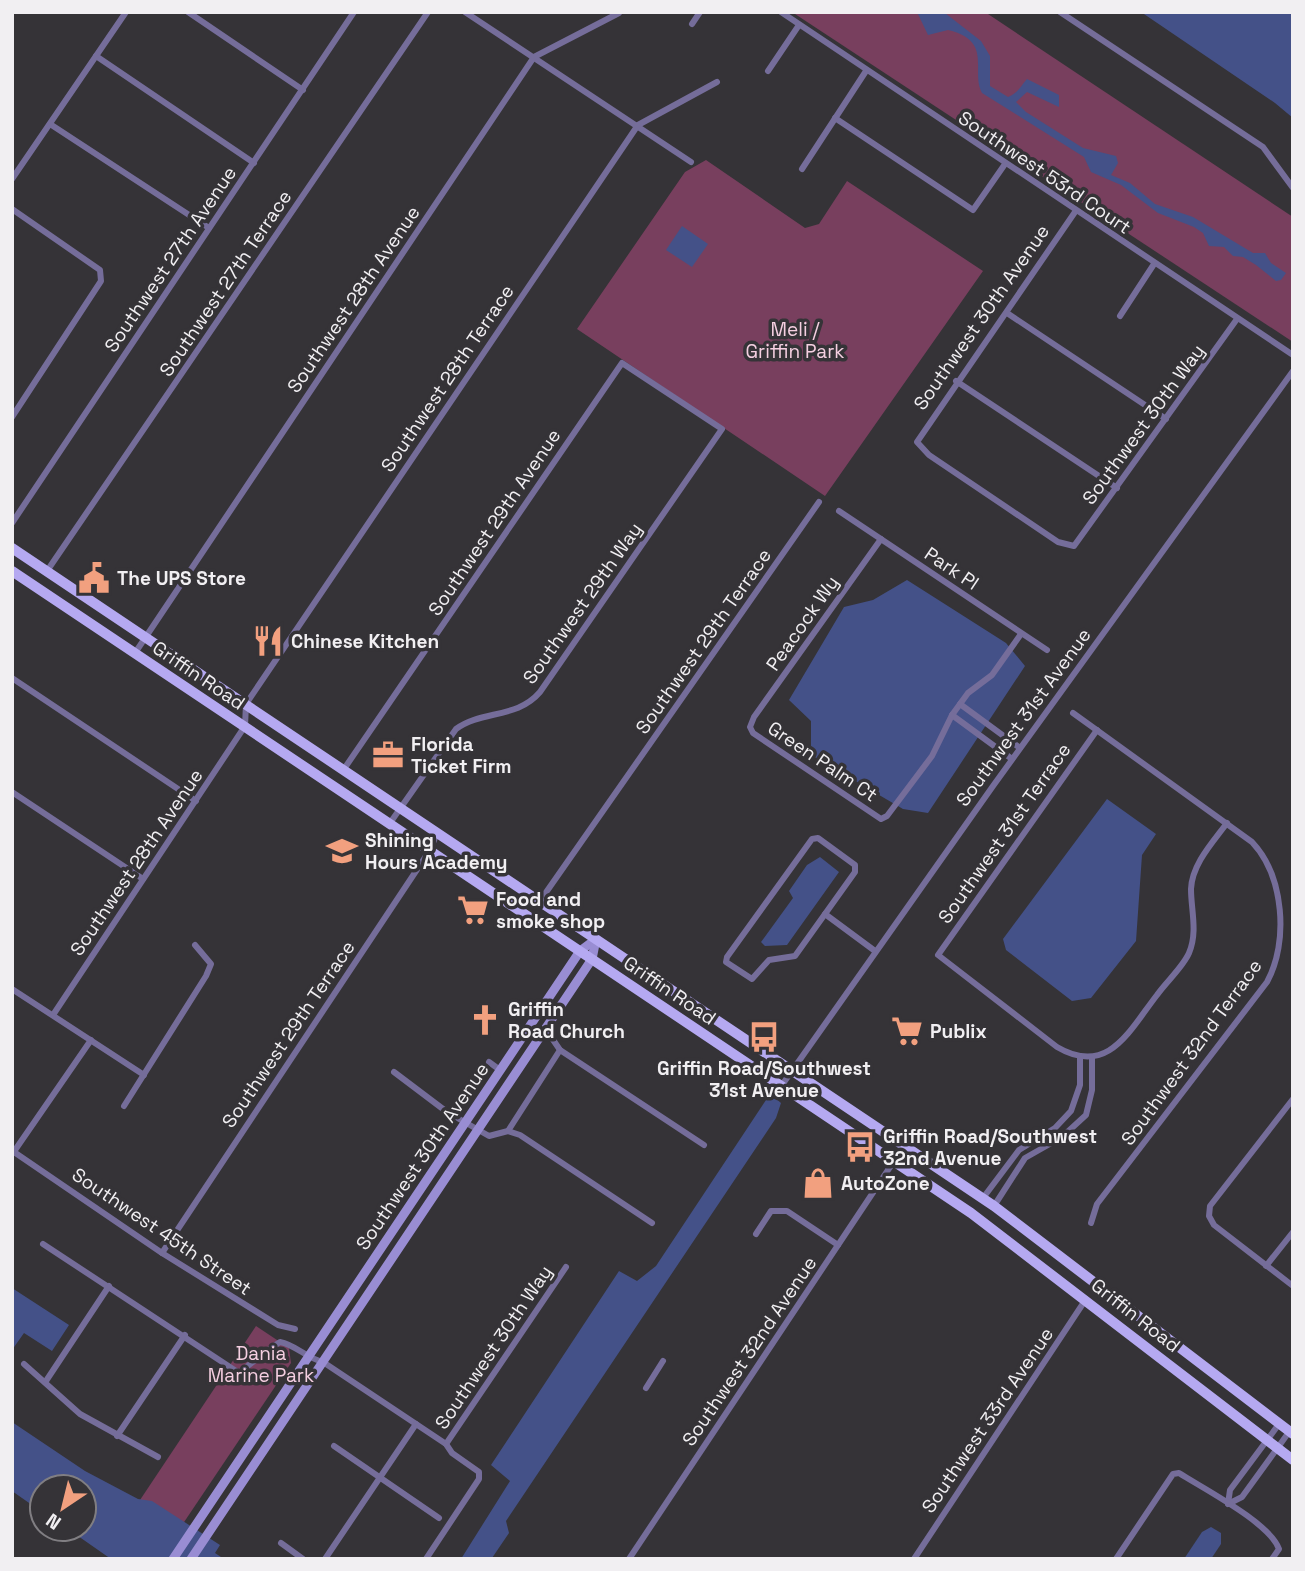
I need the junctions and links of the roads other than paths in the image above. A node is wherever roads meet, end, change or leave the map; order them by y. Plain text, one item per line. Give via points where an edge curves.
1 (126, 12) edge
2 (187, 12) edge
3 (354, 12) edge
4 (428, 12) edge
5 (465, 12) edge
6 (700, 12) edge
7 (781, 12) edge
8 (1060, 12) edge
9 (618, 13) edge
10 (692, 24) dead end
11 (799, 24) junction
12 (96, 56) junction
13 (534, 57) junction
14 (768, 71) dead end
15 (866, 71) junction
16 (717, 82) dead end
17 (303, 90) junction
18 (835, 118) junction
19 (50, 124) junction
20 (638, 125) junction
21 (691, 162) dead end
22 (254, 163) junction
23 (1005, 164) junction
24 (802, 169) dead end
25 (12, 179) edge
26 (1293, 188) edge
27 (12, 209) edge
28 (1075, 212) junction
29 (209, 228) junction
30 (1154, 264) junction
31 (1007, 313) junction
32 (1120, 316) dead end
33 (1237, 319) junction
34 (1293, 355) edge
35 (1293, 371) edge
36 (956, 381) junction
37 (12, 417) edge
38 (1166, 419) junction
39 (722, 429) joint
40 (1116, 488) junction
41 (819, 502) dead end
42 (839, 511) dead end
43 (12, 523) edge
44 (881, 539) junction
45 (1074, 546) joint
46 (12, 548) edge
47 (12, 555) edge
48 (24, 556) junction
49 (12, 571) edge
50 (47, 571) junction
51 (1021, 634) junction
52 (145, 637) junction
53 (1047, 650) dead end
54 (135, 653) junction
55 (12, 678) edge
56 (246, 704) junction
57 (960, 704) junction
58 (1073, 713) dead end
59 (952, 715) junction
60 (245, 726) junction
61 (751, 727) joint
62 (1097, 730) junction
63 (1020, 748) junction
64 (1012, 759) junction
65 (344, 769) junction
66 (12, 792) edge
67 (196, 801) junction
68 (401, 807) junction
69 (390, 823) junction
70 (1227, 823) junction
71 (437, 832) junction
72 (430, 850) junction
73 (143, 879) junction
74 (540, 901) junction
75 (825, 914) junction
76 (596, 939) junction
77 (195, 944) dead end
78 (580, 951) junction
79 (876, 951) junction
80 (592, 958) junction
81 (12, 989) edge
82 (53, 1015) junction
83 (545, 1028) junction
84 (91, 1040) junction
85 (560, 1050) junction
86 (1080, 1056) junction
87 (1092, 1057) junction
88 (489, 1062) dead end
89 (500, 1070) junction
90 (793, 1070) junction
91 (394, 1072) dead end
92 (144, 1075) junction
93 (782, 1085) junction
94 (1293, 1099) edge
95 (124, 1106) dead end
96 (467, 1121) junction
97 (478, 1128) junction
98 (508, 1130) junction
99 (704, 1145) dead end
100 (13, 1153) edge
101 (894, 1160) junction
102 (943, 1171) junction
103 (983, 1198) junction
104 (994, 1206) junction
105 (652, 1223) dead end
106 (1091, 1223) dead end
107 (1293, 1232) edge
108 (756, 1234) dead end
109 (43, 1244) dead end
110 (838, 1245) junction
111 (162, 1253) junction
112 (1266, 1266) junction
113 (566, 1267) dead end
114 (1053, 1273) junction
115 (1091, 1278) junction
116 (109, 1286) junction
117 (1293, 1286) edge
118 (1086, 1298) junction
119 (1128, 1306) junction
120 (295, 1329) dead end
121 (185, 1335) junction
122 (309, 1358) junction
123 (663, 1361) dead end
124 (323, 1362) junction
125 (23, 1364) dead end
126 (46, 1381) junction
127 (646, 1388) dead end
128 (416, 1424) junction
129 (1279, 1424) junction
130 (1291, 1433) edge
131 (117, 1436) junction
132 (1268, 1440) junction
133 (446, 1444) junction
134 (334, 1446) dead end
135 (1278, 1448) junction
136 (158, 1457) dead end
137 (1293, 1460) edge
138 (380, 1477) junction
139 (1228, 1504) junction
140 (439, 1518) dead end
141 (281, 1544) dead end
142 (173, 1559) edge
143 (191, 1559) edge
144 (303, 1559) edge
145 (326, 1559) edge
146 (426, 1559) edge
147 (629, 1559) edge
148 (914, 1559) edge
149 (1116, 1559) edge
150 (1272, 1559) edge

1 - 12 street
2 - 17 street
3 - 17 street, Southwest 27th Avenue
4 - 50 street, Southwest 27th Terrace
5 - 13 street
6 - 10 street
7 - 11 street, Southwest 53rd Court
8 - 26 street via 1263,146
9 - 13 street, Southwest 28th Avenue
11 - 14 street
11 - 15 street, Southwest 53rd Court
12 - 19 street
12 - 22 street
13 - 20 street
13 - 52 street, Southwest 28th Avenue
15 - 18 street
15 - 23 street, Southwest 53rd Court
16 - 20 street, Southwest 28th Terrace
17 - 22 street, Southwest 27th Avenue
18 - 23 street via 973,210
18 - 24 street
19 - 25 street
19 - 29 street
20 - 21 street
20 - 56 street, Southwest 28th Terrace
22 - 29 street, Southwest 27th Avenue
23 - 28 street, Southwest 53rd Court
27 - 37 street via 100,270 101,281
28 - 30 street, Southwest 53rd Court
28 - 31 street, Southwest 30th Avenue
29 - 43 street, Southwest 27th Avenue
30 - 32 street
30 - 33 street, Southwest 53rd Court
31 - 36 street, Southwest 30th Avenue
31 - 38 street
33 - 34 street, Southwest 53rd Court
33 - 38 street, Southwest 30th Way
35 - 63 street, Southwest 31st Avenue
36 - 40 street
36 - 45 street, Southwest 30th Avenue via 917,442 929,455 1058,542
38 - 40 street, Southwest 30th Way
39 - 65 street, Southwest 29th Avenue via 622,363
39 - 68 street, Southwest 29th Way via 533,700 515,711 469,721 456,729
40 - 45 street, Southwest 30th Way
41 - 74 street, Southwest 29th Terrace
42 - 44 street, Park Pl
44 - 51 street, Park Pl
44 - 61 street, Peacock Wy
46 - 48 main road, Griffin Road
47 - 48 main road
48 - 50 main road, Griffin Road
49 - 54 main road, Griffin Road
50 - 52 main road, Griffin Road
51 - 53 street, Park Pl
51 - 57 street via 992,675
52 - 54 street, Southwest 28th Avenue
52 - 56 main road, Griffin Road
54 - 60 main road, Griffin Road
55 - 67 street
56 - 60 street
56 - 65 main road, Griffin Road
57 - 59 street
57 - 63 street
58 - 62 street, Southwest 32nd Terrace
59 - 61 street, Green Palm Ct via 932,757 895,810 881,818 753,733
59 - 64 street
60 - 67 street, Southwest 28th Avenue
60 - 69 main road, Griffin Road
62 - 70 street, Southwest 32nd Terrace
62 - 86 street, Southwest 31st Terrace via 938,955 1057,1047
63 - 64 street, Southwest 31st Avenue
64 - 79 street, Southwest 31st Avenue
65 - 68 main road, Griffin Road
66 - 73 street
67 - 73 street, Southwest 28th Avenue
68 - 69 street, Southwest 29th Way
68 - 71 main road, Griffin Road
69 - 72 main road, Griffin Road
70 - 87 street via 1194,874 1189,953 1117,1047
70 - 106 street, Southwest 32nd Terrace via 1258,849 1271,871 1281,943 1274,969 1097,1203
71 - 72 street, Southwest 29th Terrace
71 - 74 main road, Griffin Road
72 - 78 main road, Griffin Road
72 - 111 street, Southwest 29th Terrace
73 - 82 street, Southwest 28th Avenue
74 - 76 main road, Griffin Road
75 - 75 street via 795,956 769,960 752,979 726,962 812,839 818,838 855,865 855,872
75 - 79 street
76 - 78 main road, Southwest 30th Avenue
76 - 80 main road, Southwest 30th Avenue
76 - 90 main road, Griffin Road
77 - 92 street via 211,964
78 - 80 main road, Griffin Road
78 - 89 main road, Southwest 30th Avenue
79 - 90 street, Southwest 31st Avenue
80 - 83 main road, Southwest 30th Avenue
80 - 93 main road, Griffin Road
81 - 82 street
82 - 84 street
83 - 85 street
83 - 97 main road, Southwest 30th Avenue
84 - 92 street
84 - 100 street
85 - 98 street
85 - 99 street
86 - 87 street
86 - 103 street via 1080,1084 1071,1111 1055,1128 1019,1150
87 - 104 street via 1086,1115 1069,1133 1025,1158
88 - 89 street
89 - 96 main road, Southwest 30th Avenue
90 - 93 street, Southwest 31st Avenue
90 - 102 main road, Griffin Road
91 - 96 street via 447,1112
92 - 95 street
93 - 101 main road, Griffin Road
94 - 112 street via 1210,1206 1214,1225
96 - 97 street
96 - 122 main road, Southwest 30th Avenue
97 - 98 street via 489,1136
97 - 124 main road, Southwest 30th Avenue
98 - 105 street
100 - 111 street, Southwest 45th Street
101 - 102 main road via 914,1159
101 - 110 street, Southwest 32nd Avenue
101 - 114 main road, Griffin Road
102 - 103 main road, Griffin Road
103 - 104 main road, Griffin Road
104 - 115 main road, Griffin Road
107 - 112 street
108 - 110 street via 771,1211 787,1211
109 - 116 street
110 - 147 street, Southwest 32nd Avenue
111 - 120 street, Southwest 45th Street via 278,1325
112 - 117 street
113 - 133 street, Southwest 30th Way
114 - 115 main road via 1077,1282
114 - 118 main road, Griffin Road
115 - 119 main road, Griffin Road
116 - 121 street
116 - 126 street
118 - 119 main road via 1103,1297
118 - 132 main road, Griffin Road
118 - 148 street, Southwest 33rd Avenue
119 - 129 main road, Griffin Road
121 - 122 street via 239,1373 280,1342
121 - 131 street
122 - 124 street
122 - 142 main road, Southwest 30th Avenue
123 - 127 street
124 - 128 street
124 - 143 main road, Southwest 30th Avenue
125 - 126 street
126 - 131 street via 80,1414
128 - 133 street
128 - 138 street, Southwest 30th Way
129 - 130 main road, Griffin Road
129 - 132 street
130 - 135 street
131 - 136 street
132 - 135 main road, Griffin Road
132 - 139 street via 1230,1490
133 - 146 street via 479,1472 479,1479
134 - 138 street
135 - 137 main road, Griffin Road
135 - 139 street via 1242,1497
138 - 140 street
138 - 145 street, Southwest 30th Way
139 - 149 street via 1179,1473 1173,1474
139 - 150 street via 1275,1539 1279,1549
141 - 144 street

